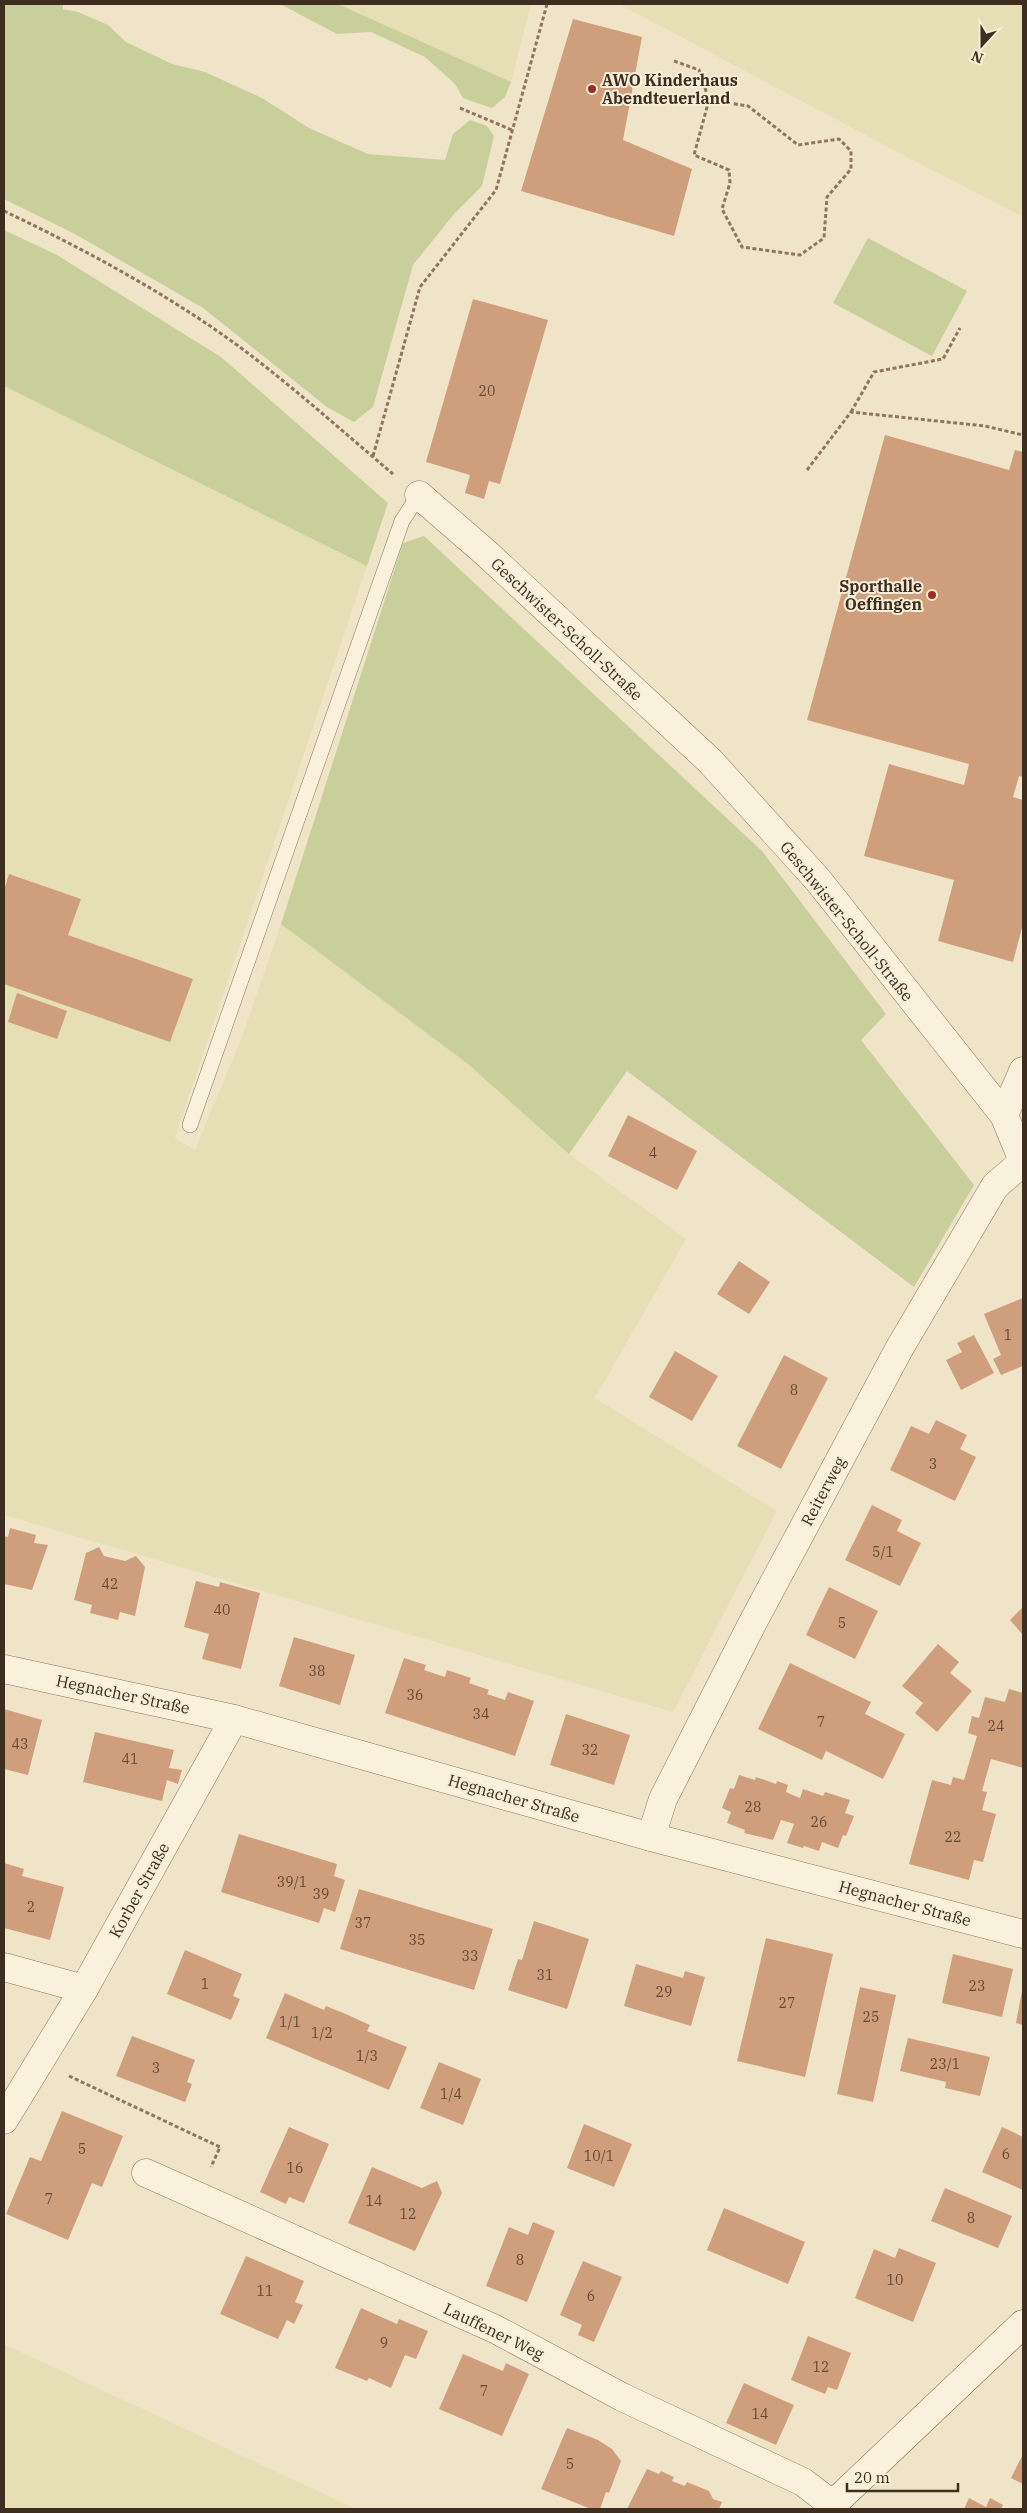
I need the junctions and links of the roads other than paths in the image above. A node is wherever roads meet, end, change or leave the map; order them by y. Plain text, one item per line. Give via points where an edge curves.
1 (419, 495) joint
2 (1023, 1071) edge
3 (1004, 1115) junction
4 (190, 1125) dead end
5 (1023, 1162) edge
6 (4, 1669) edge
7 (234, 1718) junction
8 (651, 1837) junction
9 (1023, 1934) edge
10 (4, 1967) edge
11 (84, 1989) junction
12 (4, 2120) edge
13 (146, 2173) dead end
14 (1023, 2324) edge
15 (831, 2507) edge

1 - 3 street, Geschwister-Scholl-Straße via 486,553 710,762 818,880
1 - 4 lane via 402,520
2 - 3 street
3 - 5 street, Geschwister-Scholl-Straße
5 - 8 street, Reiterweg via 995,1186 899,1349 747,1632 663,1799
6 - 7 street, Hegnacher Straße
7 - 8 street, Hegnacher Straße
7 - 11 street, Korber Straße
8 - 9 street, Hegnacher Straße
10 - 11 street
11 - 12 street, Korber Straße
13 - 15 street, Lauffener Weg via 495,2329 622,2397 803,2482
14 - 15 street

